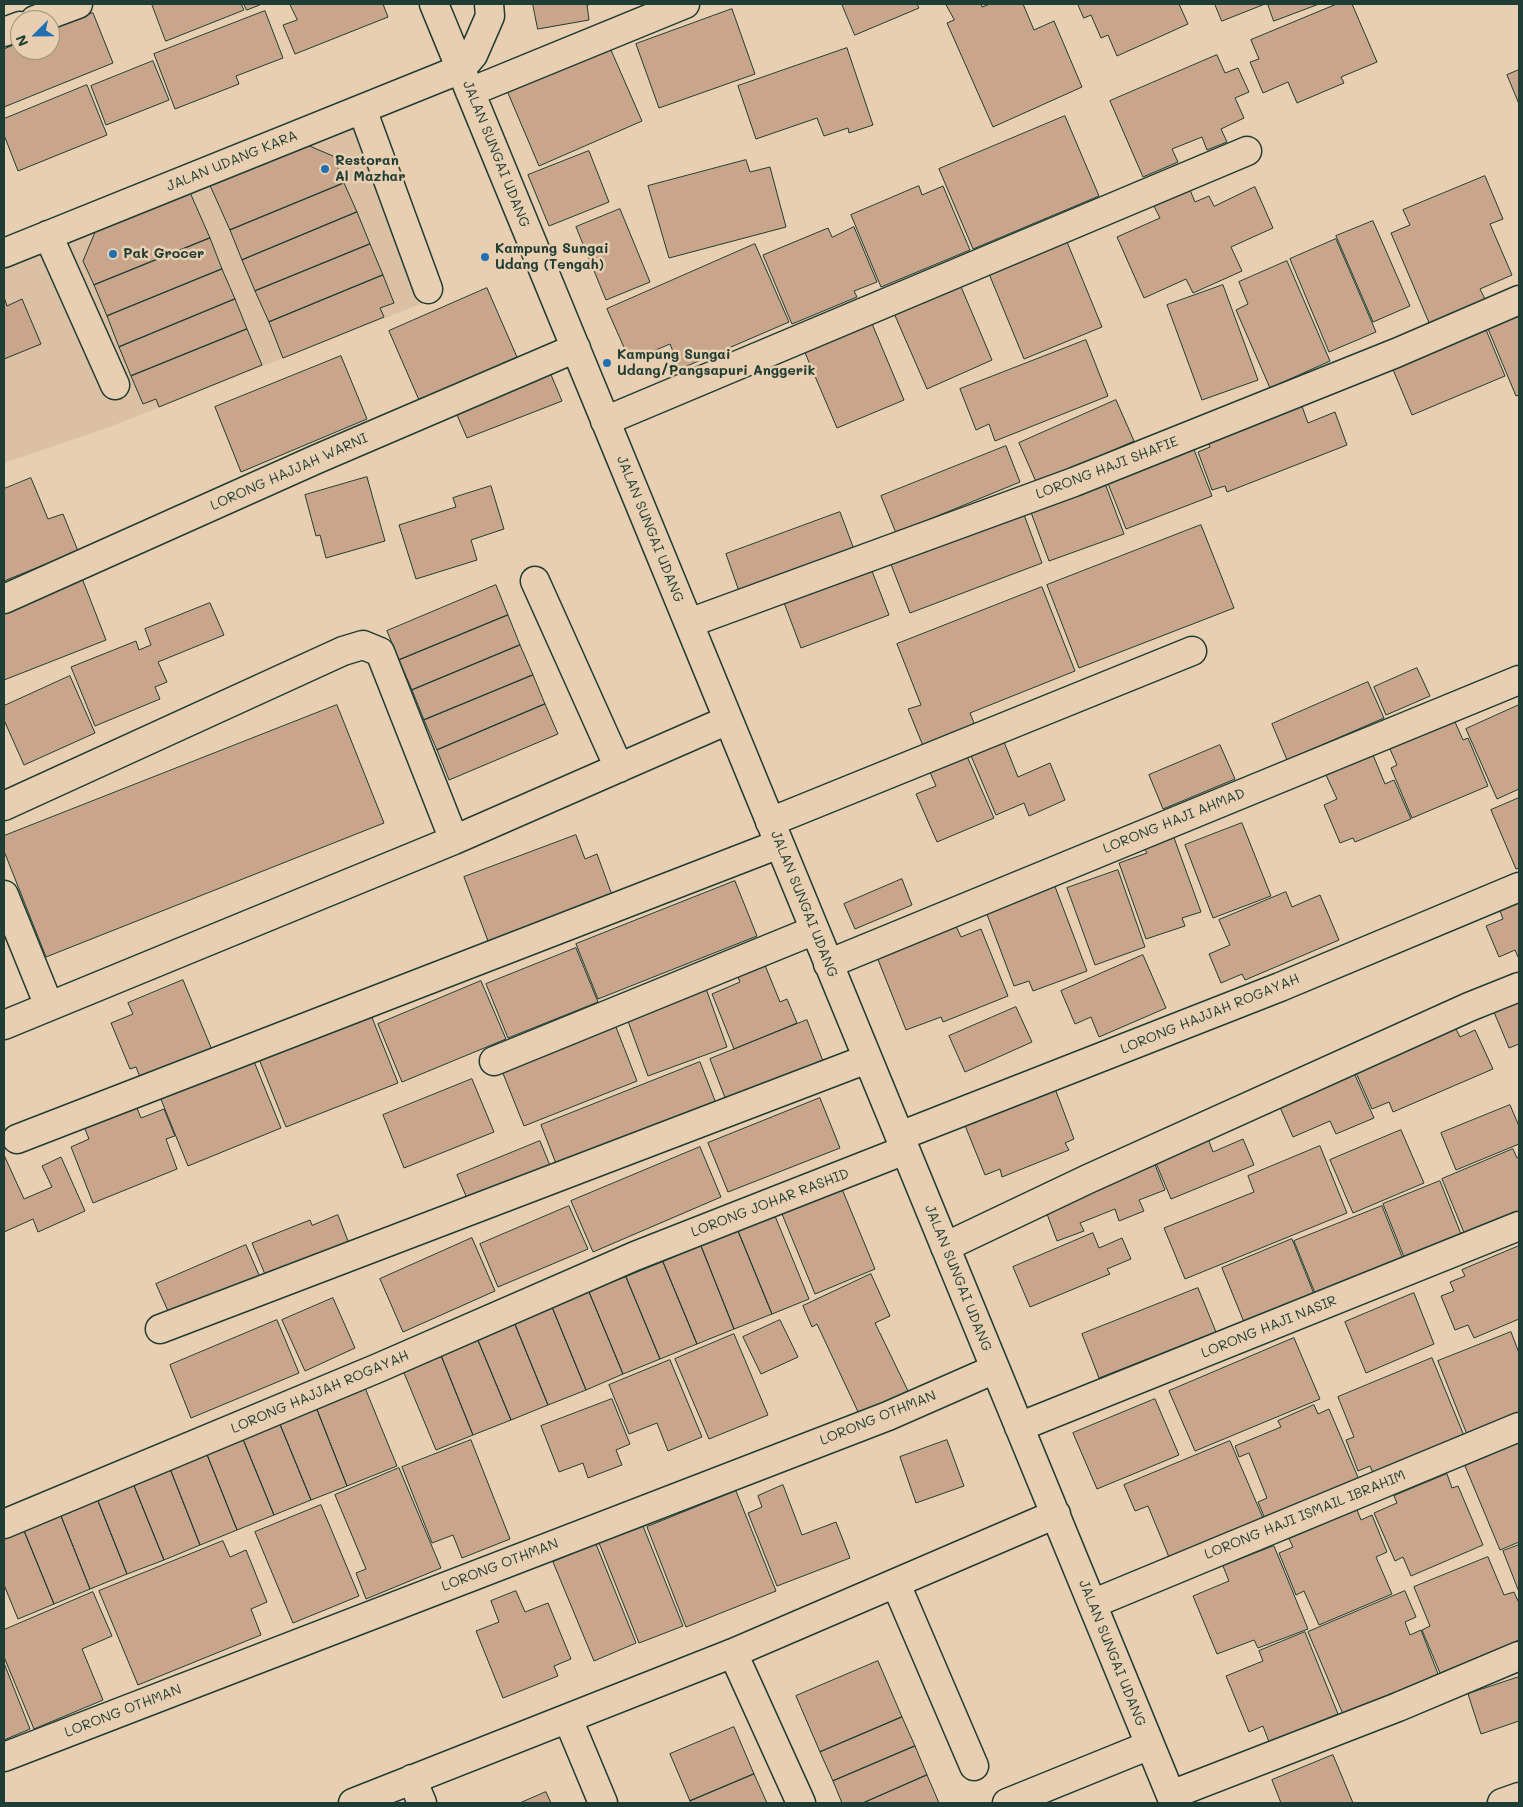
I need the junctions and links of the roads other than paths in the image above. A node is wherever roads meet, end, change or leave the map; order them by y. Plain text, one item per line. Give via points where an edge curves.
1 (78, 4) edge
2 (434, 4) edge
3 (489, 4) edge
4 (685, 4) edge
5 (60, 11) edge
6 (466, 80) junction
7 (362, 109) junction
8 (1247, 151) dead end
9 (48, 235) junction
10 (4, 253) edge
11 (428, 289) dead end
12 (1519, 300) edge
13 (576, 348) junction
14 (116, 385) dead end
15 (605, 421) junction
16 (535, 582) dead end
17 (4, 599) edge
18 (689, 623) junction
19 (1192, 651) dead end
20 (1519, 680) edge
21 (728, 720) junction
22 (619, 768) junction
23 (4, 806) edge
24 (775, 833) junction
25 (454, 840) junction
26 (1519, 887) edge
27 (4, 895) edge
28 (814, 930) junction
29 (828, 964) junction
30 (1519, 987) edge
31 (50, 1006) junction
32 (4, 1025) edge
33 (867, 1059) junction
34 (494, 1061) dead end
35 (17, 1139) dead end
36 (902, 1143) junction
37 (1519, 1226) edge
38 (944, 1247) junction
39 (635, 1256) joint
40 (160, 1329) dead end
41 (995, 1369) junction
42 (1019, 1427) junction
43 (1519, 1427) edge
44 (1056, 1514) junction
45 (4, 1524) edge
46 (896, 1584) junction
47 (1092, 1604) junction
48 (733, 1653) junction
49 (1519, 1656) edge
50 (568, 1719) junction
51 (1150, 1745) junction
52 (4, 1757) edge
53 (974, 1766) dead end
54 (417, 1791) edge
55 (1519, 1797) edge
56 (1172, 1799) edge
57 (352, 1803) edge
58 (603, 1803) edge
59 (801, 1803) edge
60 (1007, 1803) edge
61 (1502, 1803) edge

1 - 5 street
2 - 6 street, JALAN SUNGAI UDANG
3 - 6 street via 490,16 472,55
4 - 6 street, JALAN UDANG KARA
6 - 7 street, JALAN UDANG KARA
6 - 13 street, JALAN SUNGAI UDANG
7 - 9 street, JALAN UDANG KARA
7 - 11 street
8 - 15 street
9 - 10 street, JALAN UDANG KARA
9 - 14 street
12 - 18 street, LORONG HAJI SHAFIE via 1074,482
13 - 15 street, JALAN SUNGAI UDANG
13 - 17 street, LORONG HAJJAH WARNI
15 - 18 street, JALAN SUNGAI UDANG
16 - 22 street
18 - 21 street, JALAN SUNGAI UDANG
19 - 24 street
20 - 29 street, LORONG HAJI AHMAD
21 - 22 street
21 - 24 street, JALAN SUNGAI UDANG
22 - 25 street
23 - 25 street via 363,645 380,652
24 - 28 street, JALAN SUNGAI UDANG
24 - 35 street
25 - 31 street
26 - 36 street, LORONG HAJJAH ROGAYAH
27 - 31 street
28 - 29 street, JALAN SUNGAI UDANG
28 - 34 street
29 - 33 street, JALAN SUNGAI UDANG
30 - 38 street via 1088,1179
31 - 32 street
33 - 36 street, JALAN SUNGAI UDANG
33 - 40 street
36 - 38 street, JALAN SUNGAI UDANG
36 - 39 street, LORONG JOHAR RASHID
37 - 42 street, LORONG HAJI NASIR
38 - 41 street, JALAN SUNGAI UDANG
39 - 45 street, LORONG HAJJAH ROGAYAH via 369,1372
41 - 42 street, JALAN SUNGAI UDANG
41 - 52 street, LORONG OTHMAN via 888,1416
42 - 44 street, JALAN SUNGAI UDANG
43 - 47 street, LORONG HAJI ISMAIL IBRAHIM
44 - 46 street
44 - 47 street, JALAN SUNGAI UDANG
46 - 48 street
46 - 53 street
47 - 51 street, JALAN SUNGAI UDANG
48 - 50 street
48 - 59 street
49 - 56 street
50 - 54 street
50 - 58 street
51 - 56 street, JALAN SUNGAI UDANG
51 - 60 street
54 - 57 street
55 - 61 street

